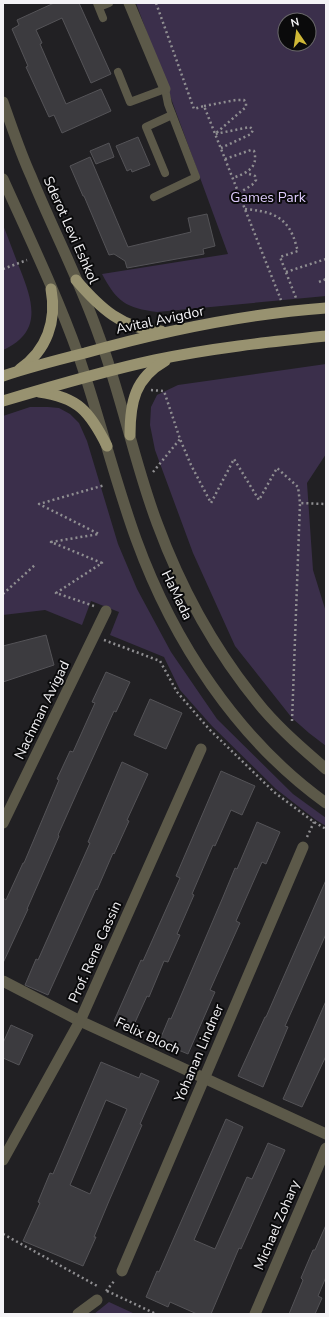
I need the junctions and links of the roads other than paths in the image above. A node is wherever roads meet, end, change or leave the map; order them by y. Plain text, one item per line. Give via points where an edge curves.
1 (109, 3) edge
2 (129, 3) edge
3 (98, 5) edge
4 (103, 18) dead end
5 (118, 72) dead end
6 (166, 89) junction
7 (3, 102) edge
8 (172, 115) junction
9 (165, 173) dead end
10 (3, 179) edge
11 (154, 196) dead end
12 (76, 280) junction
13 (51, 289) junction
14 (326, 308) edge
15 (176, 331) junction
16 (326, 336) edge
17 (104, 347) junction
18 (78, 354) junction
19 (177, 356) junction
20 (111, 371) junction
21 (16, 372) junction
22 (3, 376) edge
23 (86, 378) junction
24 (33, 392) junction
25 (3, 401) edge
26 (130, 435) junction
27 (107, 446) junction
28 (106, 610) road end
29 (202, 749) dead end
30 (326, 769) edge
31 (326, 803) edge
32 (3, 823) edge
33 (303, 847) dead end
34 (3, 981) edge
35 (80, 1021) junction
36 (204, 1079) junction
37 (326, 1134) edge
38 (326, 1148) edge
39 (3, 1160) edge
40 (122, 1271) road end
41 (96, 1300) road end
42 (78, 1314) edge
43 (256, 1314) edge

1 - 3 lane
2 - 6 street
3 - 4 lane
5 - 6 lane via 130,102
6 - 8 lane
7 - 12 street, Sderot Levi Eshkol via 30,176
8 - 9 lane via 146,127
8 - 11 lane via 196,177
10 - 13 street
12 - 15 main road via 100,306 119,320 149,330
12 - 17 street, Sderot Levi Eshkol
13 - 18 street
13 - 21 main road via 52,324 37,353
14 - 15 main road, Avital Avigdor via 286,312
15 - 17 main road, Avital Avigdor
16 - 19 main road
17 - 18 main road, Avital Avigdor
17 - 20 street, Sderot Levi Eshkol
18 - 21 main road, Avital Avigdor
18 - 23 street, HaMada
19 - 20 main road
19 - 26 main road via 153,369 141,381 132,402
20 - 23 main road
20 - 26 street, HaMada
21 - 22 main road, Avital Avigdor
23 - 24 main road
23 - 27 street, HaMada
24 - 25 main road
24 - 27 main road via 59,396 79,405 90,416
26 - 30 street, HaMada via 167,550 183,587 205,627 233,670 264,710
27 - 31 street, HaMada via 135,537 159,596 180,637 231,713 266,752
28 - 32 street, Nachman Avigad
29 - 35 street, Prof. Rene Cassin
33 - 36 street, Yohanan Lindner
34 - 35 street, Felix Bloch
35 - 36 street, Felix Bloch
35 - 39 street, Prof. Rene Cassin
36 - 37 street, Felix Bloch
36 - 40 street, Yohanan Lindner
38 - 43 street, Michael Zohary
41 - 42 street

